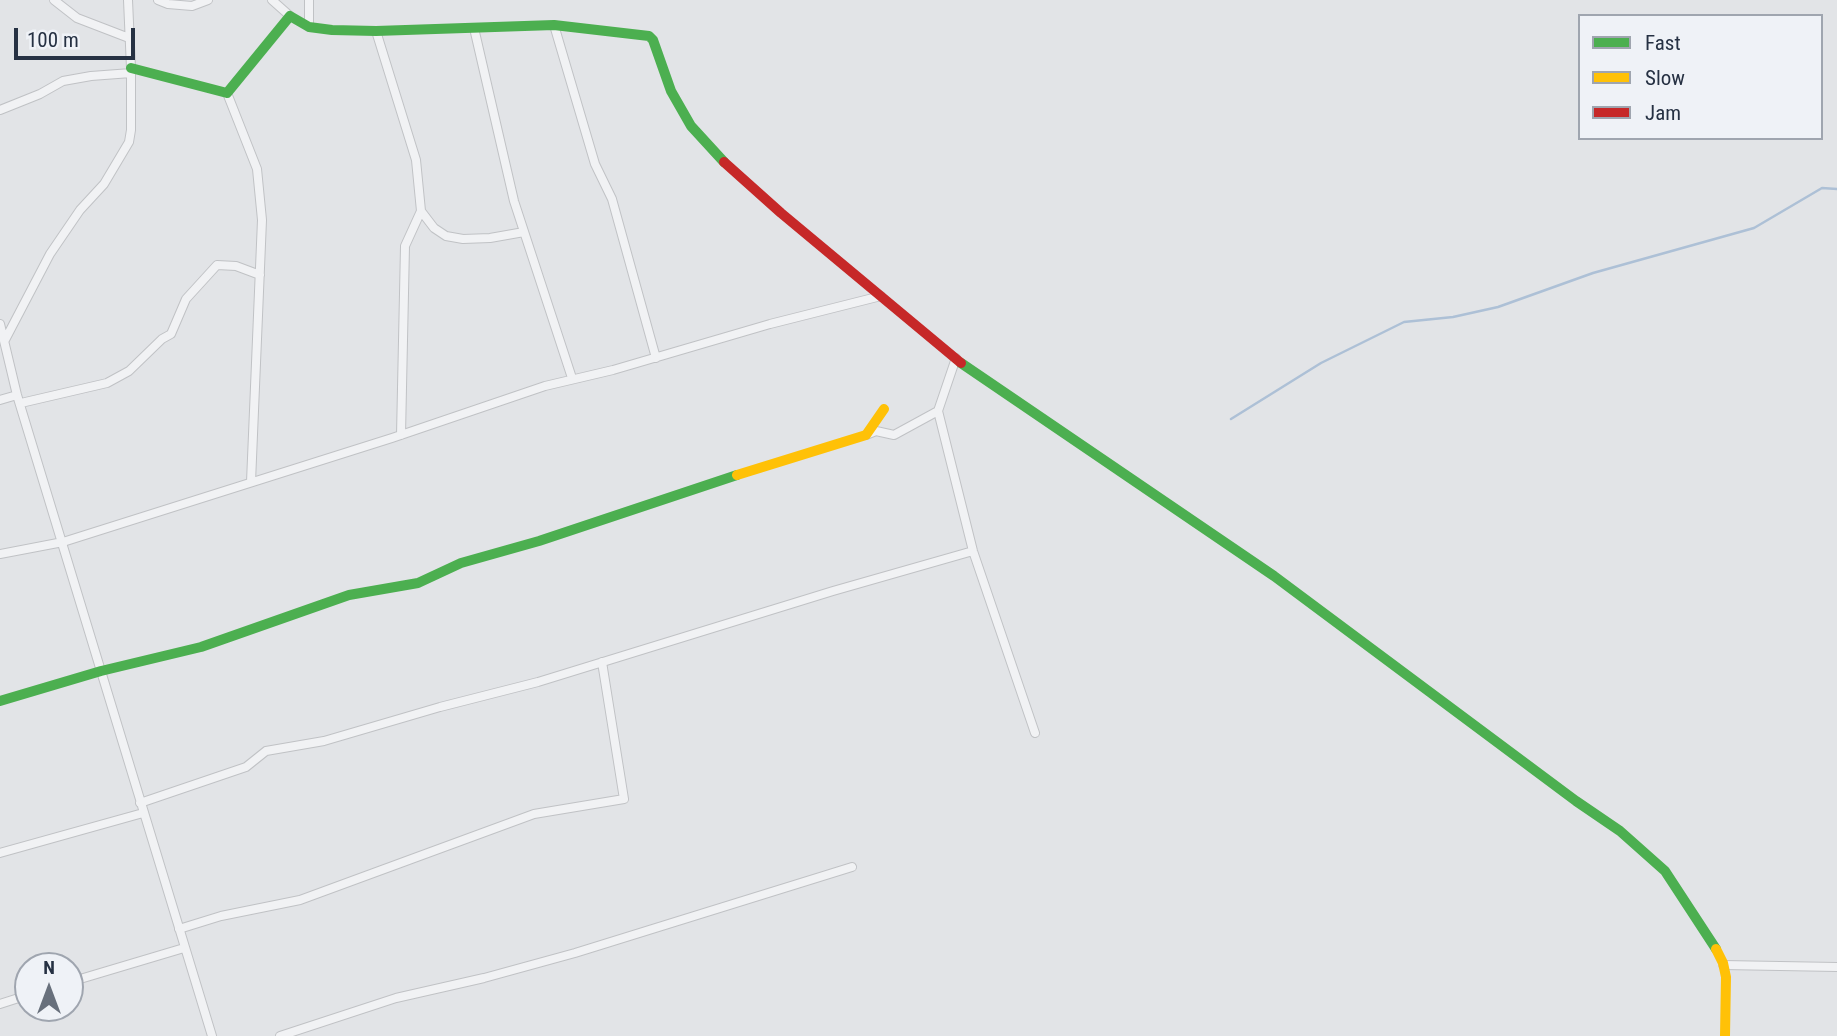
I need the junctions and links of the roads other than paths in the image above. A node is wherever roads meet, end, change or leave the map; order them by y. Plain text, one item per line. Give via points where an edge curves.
1 (54, 0) edge
2 (128, 0) edge
3 (158, 0) edge
4 (208, 0) edge
5 (272, 0) edge
6 (309, 0) edge
7 (290, 16) junction
8 (554, 25) junction
9 (309, 27) junction
10 (474, 28) junction
11 (376, 31) junction
12 (129, 38) junction
13 (131, 71) junction
14 (226, 93) junction
15 (0, 110) edge
16 (421, 211) junction
17 (524, 232) junction
18 (260, 275) junction
19 (881, 296) junction
20 (0, 324) edge
21 (5, 340) junction
22 (656, 358) junction
23 (956, 358) junction
24 (572, 378) junction
25 (19, 399) junction
26 (0, 400) edge
27 (884, 409) dead end
28 (938, 411) junction
29 (401, 435) junction
30 (866, 435) junction
31 (251, 482) junction
32 (63, 542) junction
33 (973, 551) junction
34 (0, 554) edge
35 (602, 662) junction
36 (102, 670) junction
37 (0, 701) edge
38 (1035, 733) dead end
39 (140, 803) junction
40 (143, 813) junction
41 (0, 853) edge
42 (852, 867) dead end
43 (179, 929) junction
44 (184, 948) junction
45 (1723, 965) junction
46 (1837, 967) edge
47 (84, 978) edge
48 (212, 1036) edge
49 (280, 1036) edge
50 (1725, 1036) edge

1 - 12 street via 77,18
2 - 12 street
3 - 4 street via 192,6
5 - 7 street
6 - 9 street
7 - 9 street
7 - 14 street
8 - 10 street
8 - 19 street via 649,36 671,91 712,151
8 - 22 street via 595,164 612,199
9 - 11 street
10 - 11 street
10 - 17 street
11 - 16 street via 416,160
12 - 13 street
13 - 14 street
13 - 15 street via 63,81
13 - 21 street via 129,142 104,184 50,254
14 - 18 street via 257,169 262,220
16 - 17 street via 446,236 490,238
16 - 29 street via 405,246
17 - 24 street
18 - 25 street via 217,265 186,299 171,334 129,371 107,383
18 - 31 street
19 - 22 street
19 - 23 street
20 - 21 street
21 - 25 street
22 - 24 street
23 - 28 street
23 - 45 street via 1274,576 1620,831 1665,871
24 - 29 street
25 - 26 street
25 - 32 street
27 - 30 street
28 - 30 street via 894,435
28 - 33 street
29 - 31 street
30 - 36 street via 461,563 418,583 349,595 201,647
31 - 32 street
32 - 34 street
32 - 36 street
33 - 35 street
33 - 38 street
35 - 39 street via 324,741 266,751 246,766
35 - 43 street via 624,799 534,814 300,900
36 - 37 street
36 - 39 street
39 - 40 street
40 - 41 street
40 - 43 street
42 - 49 street via 575,953 397,998
43 - 44 street
44 - 47 street
44 - 48 street
45 - 46 street
45 - 50 street

